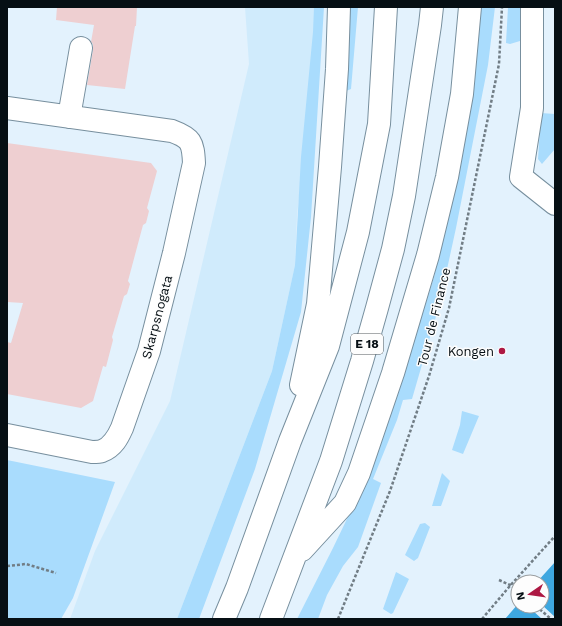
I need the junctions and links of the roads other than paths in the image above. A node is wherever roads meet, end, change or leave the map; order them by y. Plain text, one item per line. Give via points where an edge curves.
1 (339, 7) edge
2 (386, 7) edge
3 (432, 7) edge
4 (470, 7) edge
5 (532, 7) edge
6 (82, 48) dead end
7 (7, 108) edge
8 (69, 116) junction
9 (555, 204) edge
10 (7, 435) edge
11 (290, 440) junction
12 (293, 560) junction
13 (224, 619) edge
14 (271, 619) edge

1 - 11 main road via 337,69 318,304
2 - 11 main road, E 18 via 379,124 358,232 328,346
3 - 12 main road, E 18 via 404,196 393,249 331,462
4 - 12 main road via 462,94 447,177 428,255 393,373 359,473 345,503
5 - 9 main road via 532,108 521,177
6 - 8 main road
7 - 8 main road
8 - 10 main road, Skarpsnogata via 172,130 191,142 194,163 149,351 117,439 110,447 92,452
11 - 13 main road, E 18
12 - 14 main road, E 18

